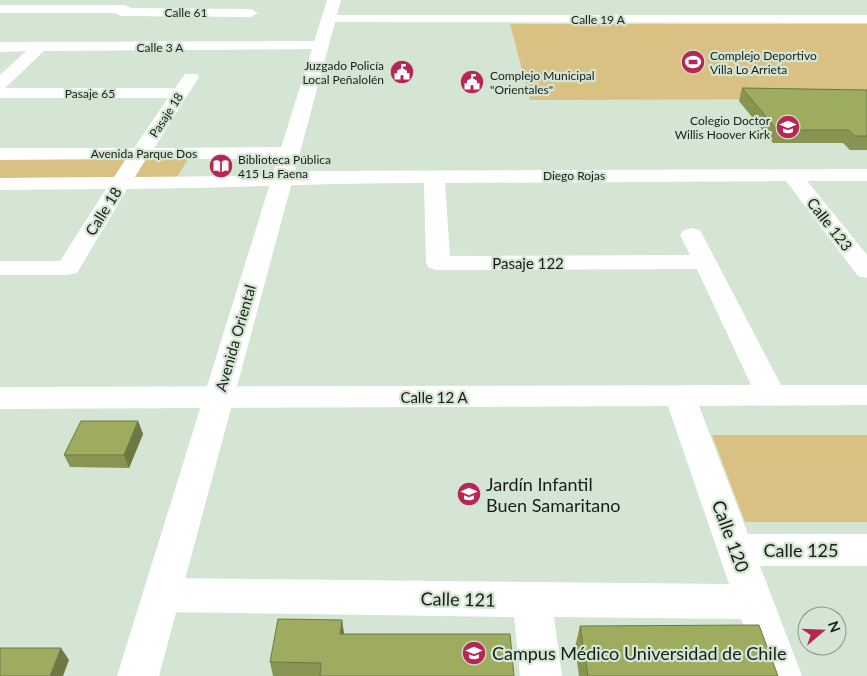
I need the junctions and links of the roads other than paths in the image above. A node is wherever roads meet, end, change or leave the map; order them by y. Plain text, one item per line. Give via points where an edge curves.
1 (51, 0) edge
2 (224, 0) edge
3 (598, 6) dead end
4 (684, 6) dead end
5 (767, 6) dead end
6 (126, 7) edge
7 (0, 9) edge
8 (40, 9) junction
9 (331, 10) edge
10 (216, 12) junction
11 (251, 13) dead end
12 (605, 19) junction
13 (694, 19) junction
14 (781, 19) junction
15 (867, 19) edge
16 (320, 46) junction
17 (0, 47) edge
18 (40, 47) junction
19 (88, 48) junction
20 (191, 77) dead end
21 (0, 84) edge
22 (180, 93) junction
23 (0, 94) edge
24 (289, 153) junction
25 (0, 154) edge
26 (141, 154) junction
27 (867, 175) edge
28 (434, 176) junction
29 (792, 176) junction
30 (281, 179) junction
31 (0, 184) edge
32 (120, 184) junction
33 (692, 235) dead end
34 (705, 262) junction
35 (0, 268) edge
36 (867, 271) edge
37 (771, 395) junction
38 (867, 395) edge
39 (680, 396) junction
40 (0, 398) edge
41 (218, 398) junction
42 (736, 550) junction
43 (867, 550) edge
44 (161, 595) junction
45 (532, 599) junction
46 (755, 602) junction
47 (138, 676) edge
48 (541, 676) edge
49 (782, 676) edge

1 - 8 street
2 - 10 street
3 - 12 street
4 - 13 street
5 - 14 street
6 - 8 street, Calle 61
6 - 10 street, Calle 61
6 - 19 street
7 - 8 street, Calle 61
9 - 12 street, Calle 19 A
9 - 16 street, Avenida Oriental
10 - 11 street, Calle 61
12 - 13 street, Calle 19 A
13 - 14 street, Calle 19 A
14 - 15 street, Calle 19 A
16 - 19 street, Calle 3 A
16 - 24 street, Avenida Oriental
17 - 18 street, Calle 3 A
18 - 19 street, Calle 3 A
18 - 21 street
20 - 22 street, Pasaje 18
22 - 23 street, Pasaje 65
22 - 26 street, Pasaje 18
24 - 26 street, Avenida Parque Dos
24 - 30 street, Avenida Oriental
25 - 26 street, Avenida Parque Dos
26 - 32 street, Calle 18
27 - 29 street, Diego Rojas
28 - 29 street, Diego Rojas
28 - 30 street, Diego Rojas
28 - 34 street, Pasaje 122 via 438,263
29 - 36 street, Calle 123
30 - 32 street
30 - 41 street, Avenida Oriental
31 - 32 street
32 - 35 street, Calle 18 via 68,268
33 - 34 street
34 - 37 street
37 - 38 street, Calle 12 A
37 - 39 street, Calle 12 A
39 - 41 street, Calle 12 A
39 - 42 street, Calle 120
40 - 41 street, Calle 12 A
41 - 44 street, Avenida Oriental
42 - 43 street, Calle 125
42 - 46 street, Calle 120
44 - 45 street, Calle 121
44 - 47 street, Avenida Oriental
45 - 46 street, Calle 121
45 - 48 street
46 - 49 street, Calle 120

